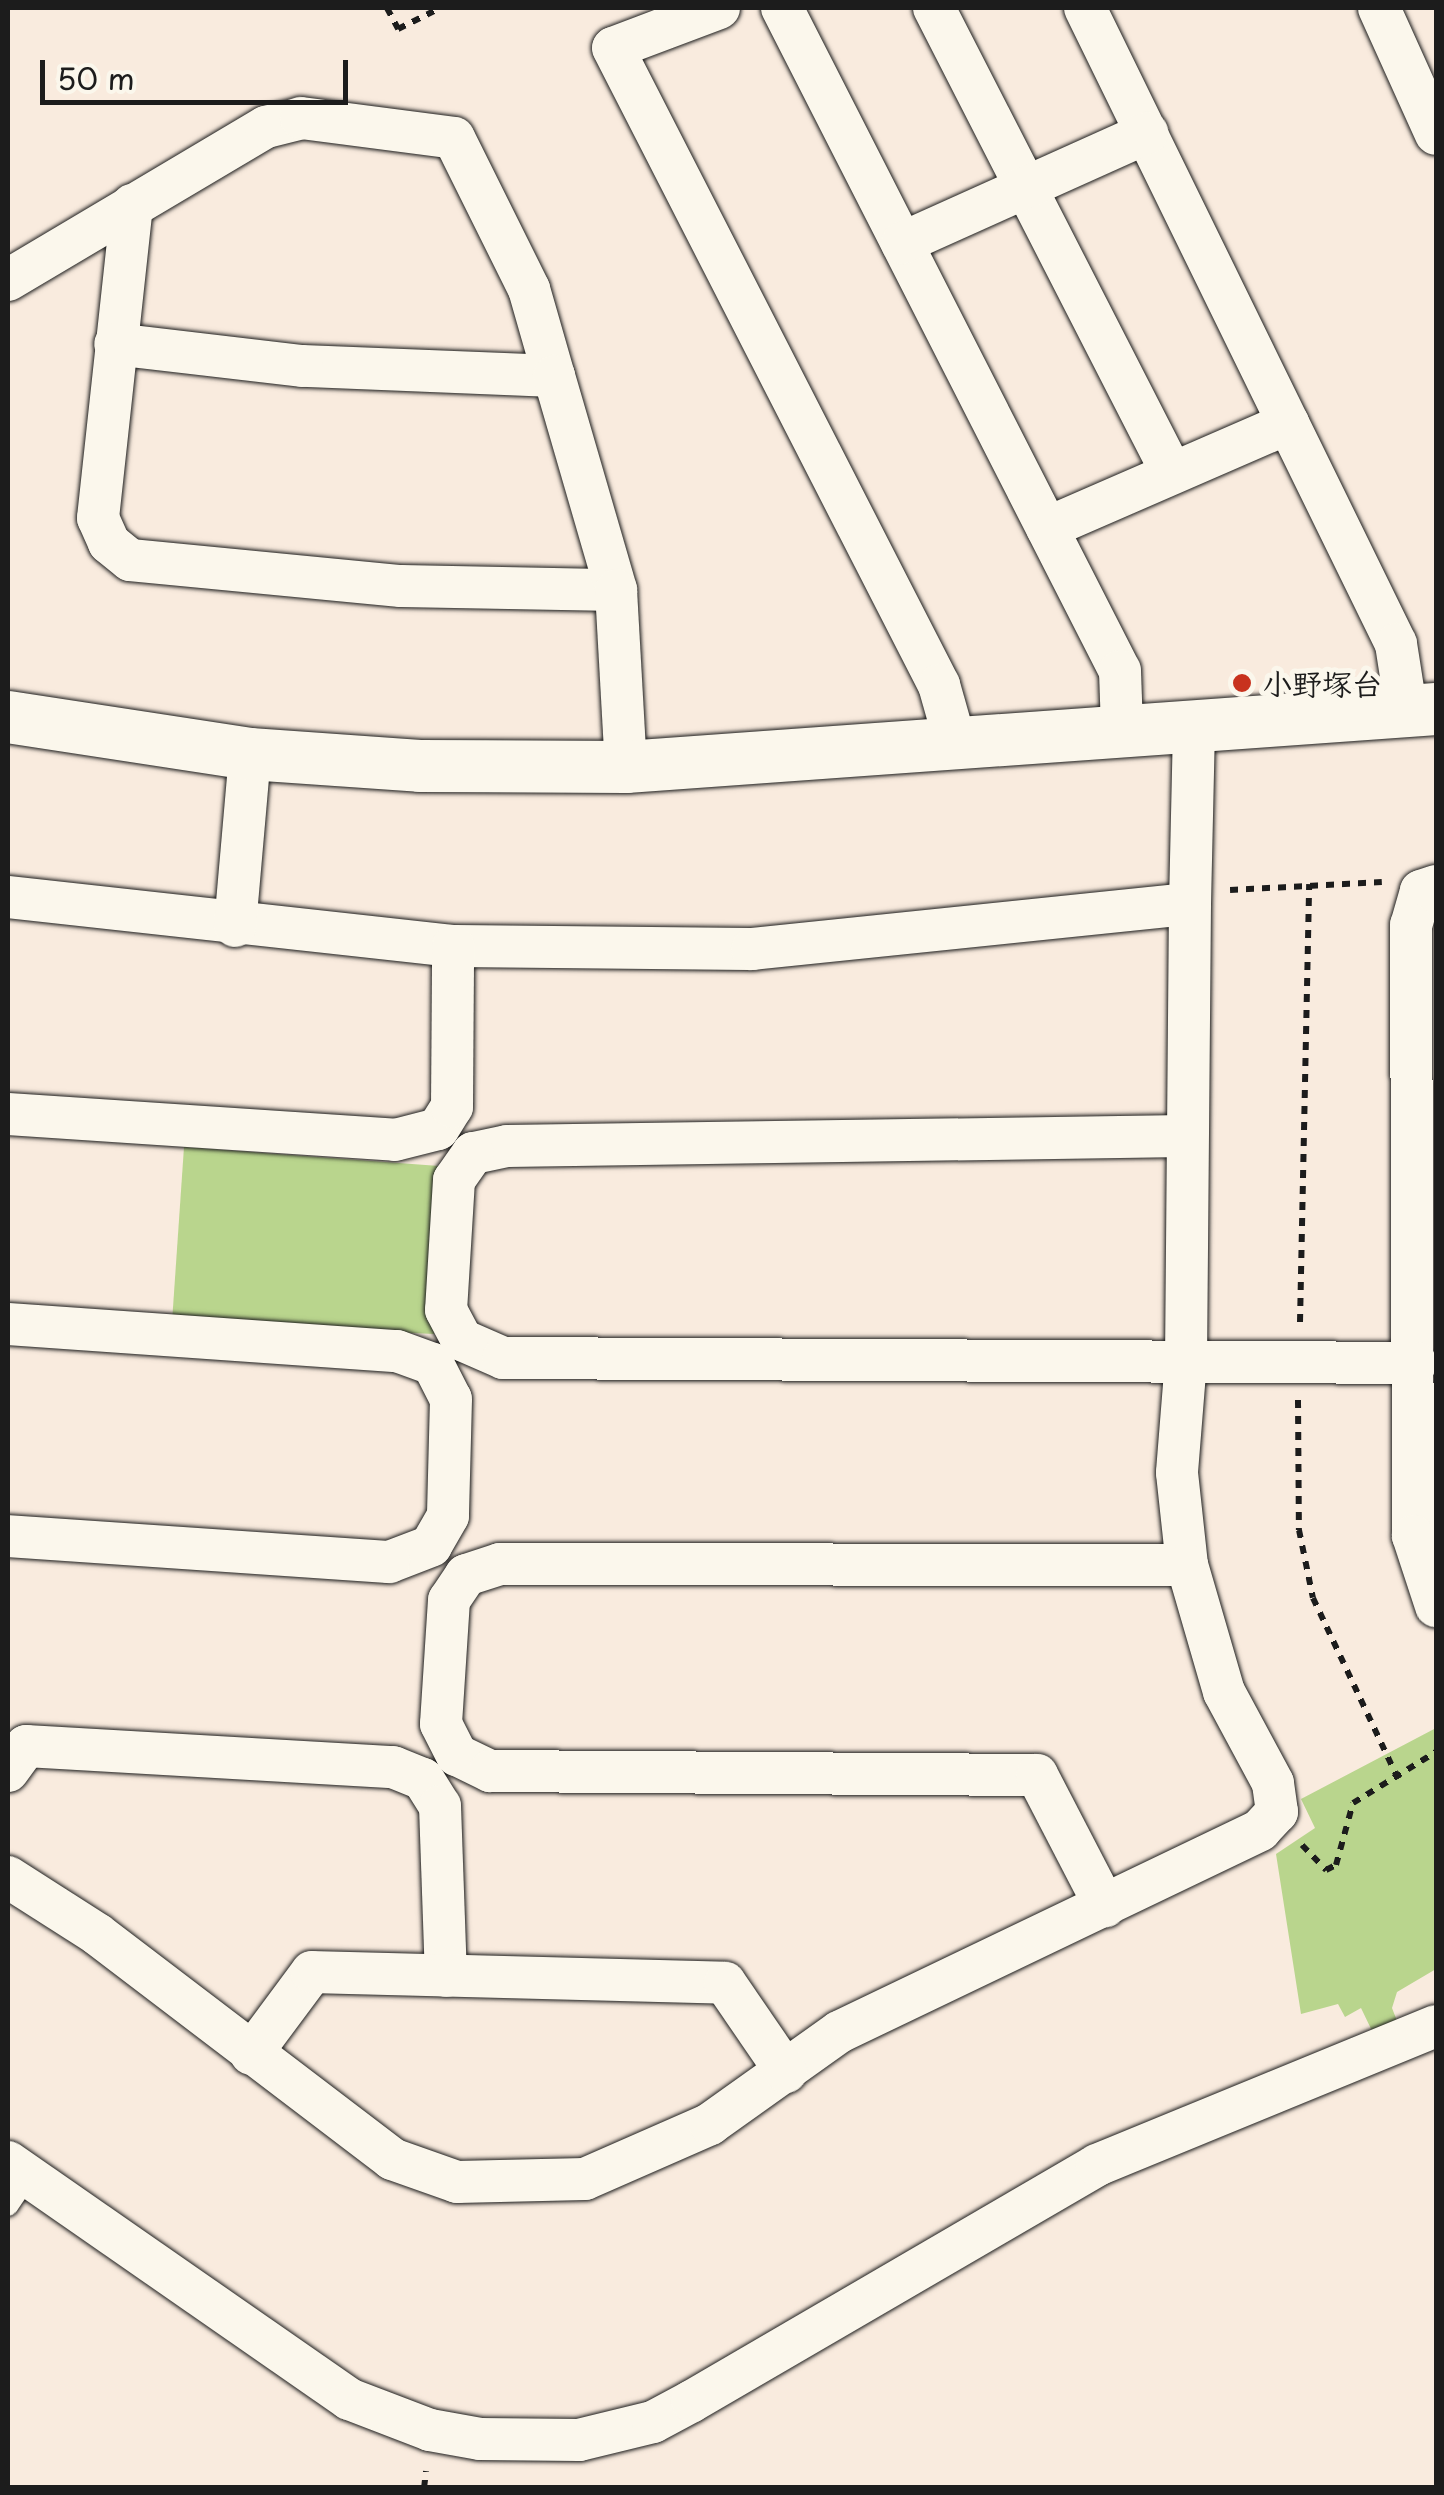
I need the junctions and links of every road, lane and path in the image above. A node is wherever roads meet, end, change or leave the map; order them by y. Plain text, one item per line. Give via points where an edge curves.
1 (387, 8) edge
2 (440, 8) edge
3 (719, 8) edge
4 (782, 8) edge
5 (934, 8) edge
6 (1085, 8) edge
7 (1379, 8) edge
8 (1147, 133) junction
9 (1436, 134) edge
10 (1028, 186) junction
11 (132, 205) junction
12 (902, 243) junction
13 (8, 280) edge
14 (115, 344) junction
15 (554, 376) junction
16 (1288, 423) junction
17 (1172, 473) junction
18 (1047, 528) junction
19 (616, 590) junction
20 (1421, 708) edge
21 (8, 717) edge
22 (1194, 724) junction
23 (1122, 728) junction
24 (956, 745) junction
25 (250, 754) junction
26 (626, 767) junction
27 (1429, 888) edge
28 (8, 897) edge
29 (1190, 904) junction
30 (235, 926) junction
31 (453, 946) junction
32 (1426, 1097) edge
33 (8, 1114) edge
34 (1186, 1136) junction
35 (8, 1324) edge
36 (1186, 1360) junction
37 (1416, 1363) junction
38 (8, 1536) edge
39 (1186, 1565) junction
40 (1436, 1606) edge
41 (1436, 1752) edge
42 (8, 1772) edge
43 (1277, 1812) junction
44 (8, 1877) edge
45 (1105, 1906) junction
46 (446, 1976) junction
47 (1436, 2026) edge
48 (252, 2054) junction
49 (786, 2072) junction
50 (14, 2182) edge

1 - 2 path via 398,29
3 - 24 street via 613,48 939,685
4 - 12 street
5 - 10 street
6 - 8 street
7 - 9 street
8 - 10 street
8 - 16 street
10 - 12 street
10 - 17 street
11 - 13 street
11 - 14 street
11 - 15 street via 266,127 301,118 454,138 529,289
12 - 18 street
14 - 15 street via 302,366
14 - 19 street via 98,518 109,542 130,560 401,586
15 - 19 street
16 - 17 street
16 - 20 street
17 - 18 street
18 - 23 street via 1120,671
19 - 26 street
20 - 22 street
21 - 25 street
22 - 23 street
22 - 29 street
23 - 24 street
24 - 26 street
25 - 26 street via 420,766
25 - 30 street
27 - 29 path via 1403,882 1309,884 1215,892
27 - 32 street via 1411,924
28 - 30 street
29 - 31 street via 752,950
29 - 34 street
30 - 31 street
31 - 33 street via 452,1107 438,1129 395,1140
32 - 37 street
34 - 36 street
34 - 36 street via 507,1146 472,1153 454,1180 446,1310 462,1340 503,1358
35 - 38 street via 397,1351 432,1364 452,1398 448,1516 431,1546 389,1562
36 - 37 street
36 - 39 street via 1177,1473
37 - 40 street via 1413,1536
39 - 43 street via 1224,1692 1273,1783
39 - 45 street via 500,1564 466,1574 449,1600 441,1724 457,1755 490,1771 1038,1775
41 - 43 path via 1354,1803 1341,1856 1326,1870
42 - 46 street via 26,1746 393,1767 423,1779 440,1806
43 - 45 street via 1260,1830
44 - 48 street via 97,1934
45 - 49 street via 839,2032
46 - 48 street via 312,1972
46 - 49 street via 725,1982
47 - 50 street via 1098,2165 680,2408 653,2422 578,2440 480,2439 430,2430 349,2399
48 - 49 street via 392,2160 457,2182 584,2180 710,2124

